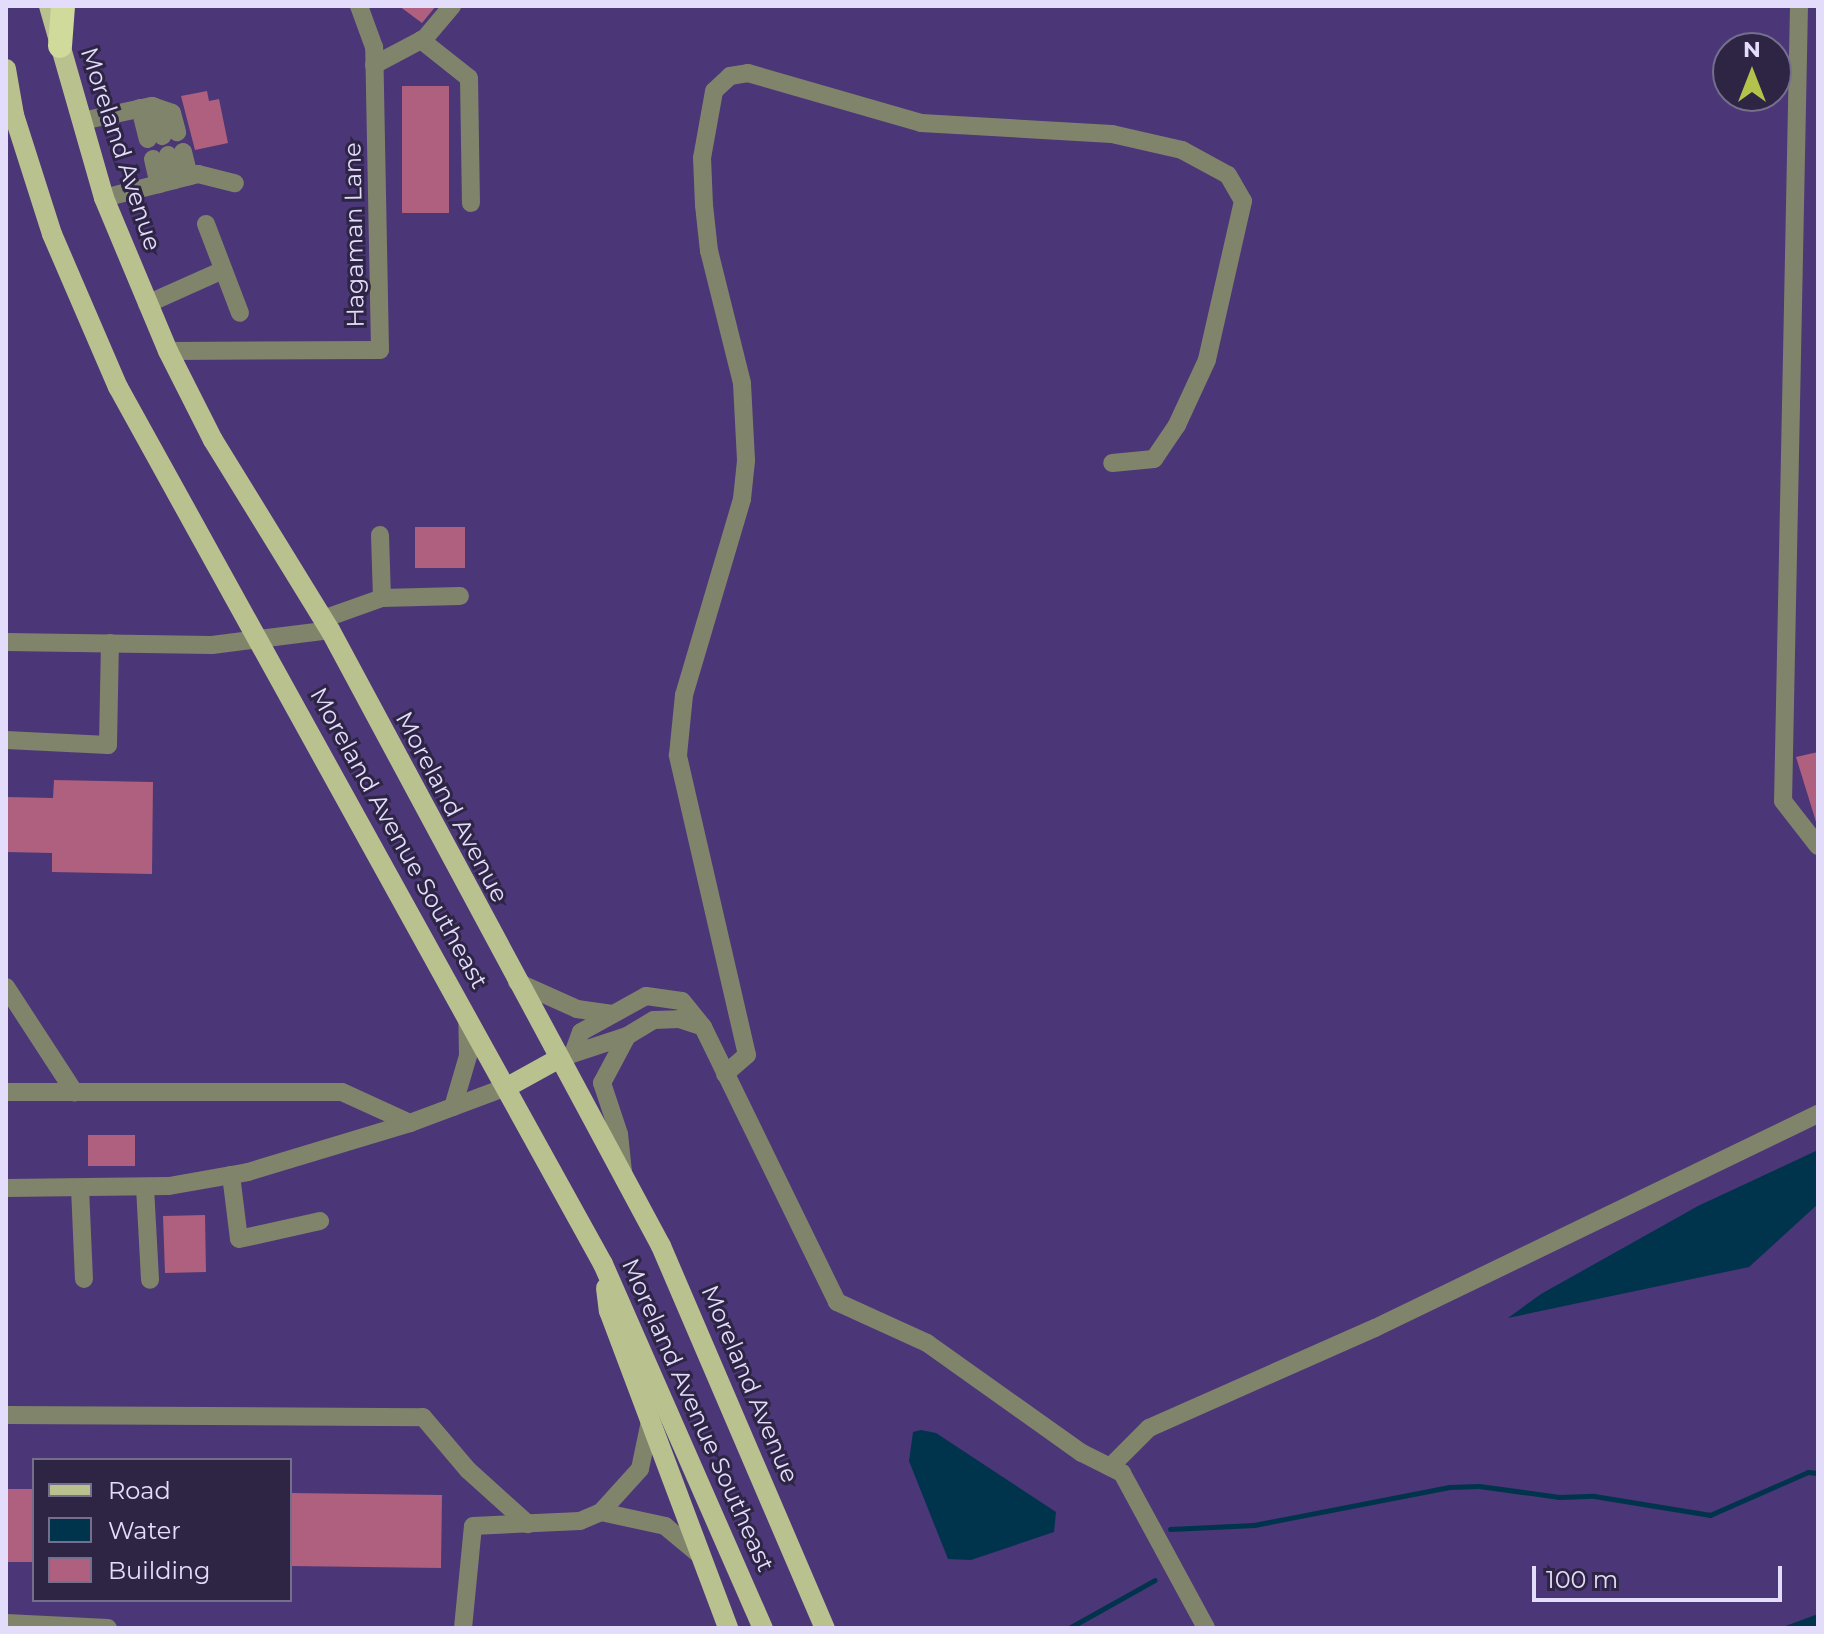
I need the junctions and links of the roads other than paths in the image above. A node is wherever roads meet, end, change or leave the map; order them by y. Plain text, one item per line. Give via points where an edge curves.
1 (49, 6) edge
2 (63, 6) edge
3 (359, 6) edge
4 (452, 6) edge
5 (1799, 6) edge
6 (421, 40) junction
7 (60, 46) junction
8 (374, 65) junction
9 (6, 69) edge
10 (148, 108) junction
11 (82, 121) junction
12 (174, 180) junction
13 (235, 183) dead end
14 (104, 198) junction
15 (471, 203) dead end
16 (206, 224) dead end
17 (223, 270) junction
18 (147, 304) junction
19 (240, 313) dead end
20 (168, 351) junction
21 (1112, 463) dead end
22 (380, 535) dead end
23 (460, 596) dead end
24 (382, 598) junction
25 (327, 625) junction
26 (257, 639) junction
27 (6, 642) edge
28 (110, 643) junction
29 (6, 740) edge
30 (1818, 846) edge
31 (517, 982) junction
32 (6, 987) edge
33 (466, 1010) junction
34 (611, 1014) junction
35 (703, 1027) junction
36 (634, 1030) junction
37 (567, 1054) junction
38 (725, 1074) junction
39 (509, 1086) junction
40 (6, 1092) edge
41 (75, 1093) junction
42 (453, 1107) junction
43 (1818, 1114) edge
44 (410, 1123) junction
45 (231, 1175) junction
46 (623, 1175) junction
47 (145, 1187) junction
48 (6, 1188) edge
49 (80, 1188) junction
50 (320, 1221) dead end
51 (603, 1264) junction
52 (84, 1279) dead end
53 (150, 1280) dead end
54 (6, 1415) edge
55 (650, 1421) junction
56 (1110, 1467) junction
57 (601, 1512) junction
58 (528, 1524) junction
59 (701, 1556) junction
60 (6, 1623) edge
61 (108, 1628) edge
62 (463, 1628) edge
63 (728, 1628) edge
64 (763, 1628) edge
65 (825, 1628) edge
66 (1206, 1628) edge

1 - 7 main road, Moreland Avenue
2 - 7 highway
3 - 8 street, Hagaman Lane via 374,47
4 - 6 street
5 - 30 street via 1783,801
6 - 8 street
6 - 15 street via 450,57 469,78
7 - 11 main road, Moreland Avenue
8 - 20 street, Hagaman Lane via 380,350
9 - 26 main road, Moreland Avenue Southeast via 14,115 52,234 89,327
10 - 10 street via 163,136 172,113
10 - 11 street
11 - 14 main road, Moreland Avenue
12 - 12 street via 168,156
12 - 13 street
12 - 14 street
14 - 18 main road, Moreland Avenue
16 - 17 street
17 - 18 street
17 - 19 street
18 - 20 main road, Moreland Avenue
20 - 25 main road, Moreland Avenue via 213,440
21 - 38 street via 1154,459 1177,425 1207,360 1243,201 1228,175 1182,150 1112,134 921,123 748,73 730,76 714,91 702,158 704,205 709,251 742,383 746,460 742,499 684,695 678,755 747,1055
22 - 24 street
23 - 24 street
24 - 25 street
25 - 26 street
25 - 31 main road, Moreland Avenue
26 - 28 street via 212,645
26 - 33 main road, Moreland Avenue Southeast
27 - 28 street
28 - 29 street via 108,745
31 - 34 street via 577,1009
31 - 37 main road, Moreland Avenue
32 - 41 street
33 - 39 main road, Moreland Avenue Southeast
33 - 42 street via 468,1056
34 - 35 street via 630,1002 665,996 682,1001
34 - 37 street via 581,1032
35 - 36 street via 679,1019
35 - 38 street
36 - 37 street
36 - 46 street via 602,1083 619,1134
37 - 39 main road
37 - 46 main road, Moreland Avenue
38 - 56 street via 837,1302 927,1343
39 - 42 street
39 - 51 main road, Moreland Avenue Southeast
40 - 41 street
41 - 44 street via 342,1092
42 - 44 street
43 - 56 street via 1375,1328 1149,1428
44 - 45 street
45 - 47 street
45 - 50 street via 239,1239
46 - 65 main road, Moreland Avenue via 727,1389
47 - 49 street
47 - 53 street
48 - 49 street
49 - 52 street
51 - 55 main road via 609,1311
51 - 64 main road, Moreland Avenue Southeast
54 - 58 street via 423,1417 468,1470
55 - 57 street via 640,1469
55 - 59 main road
56 - 66 street via 1122,1473 1152,1521
57 - 58 street via 580,1521
57 - 59 street via 665,1526
58 - 62 street via 473,1526
59 - 63 main road
60 - 61 street

